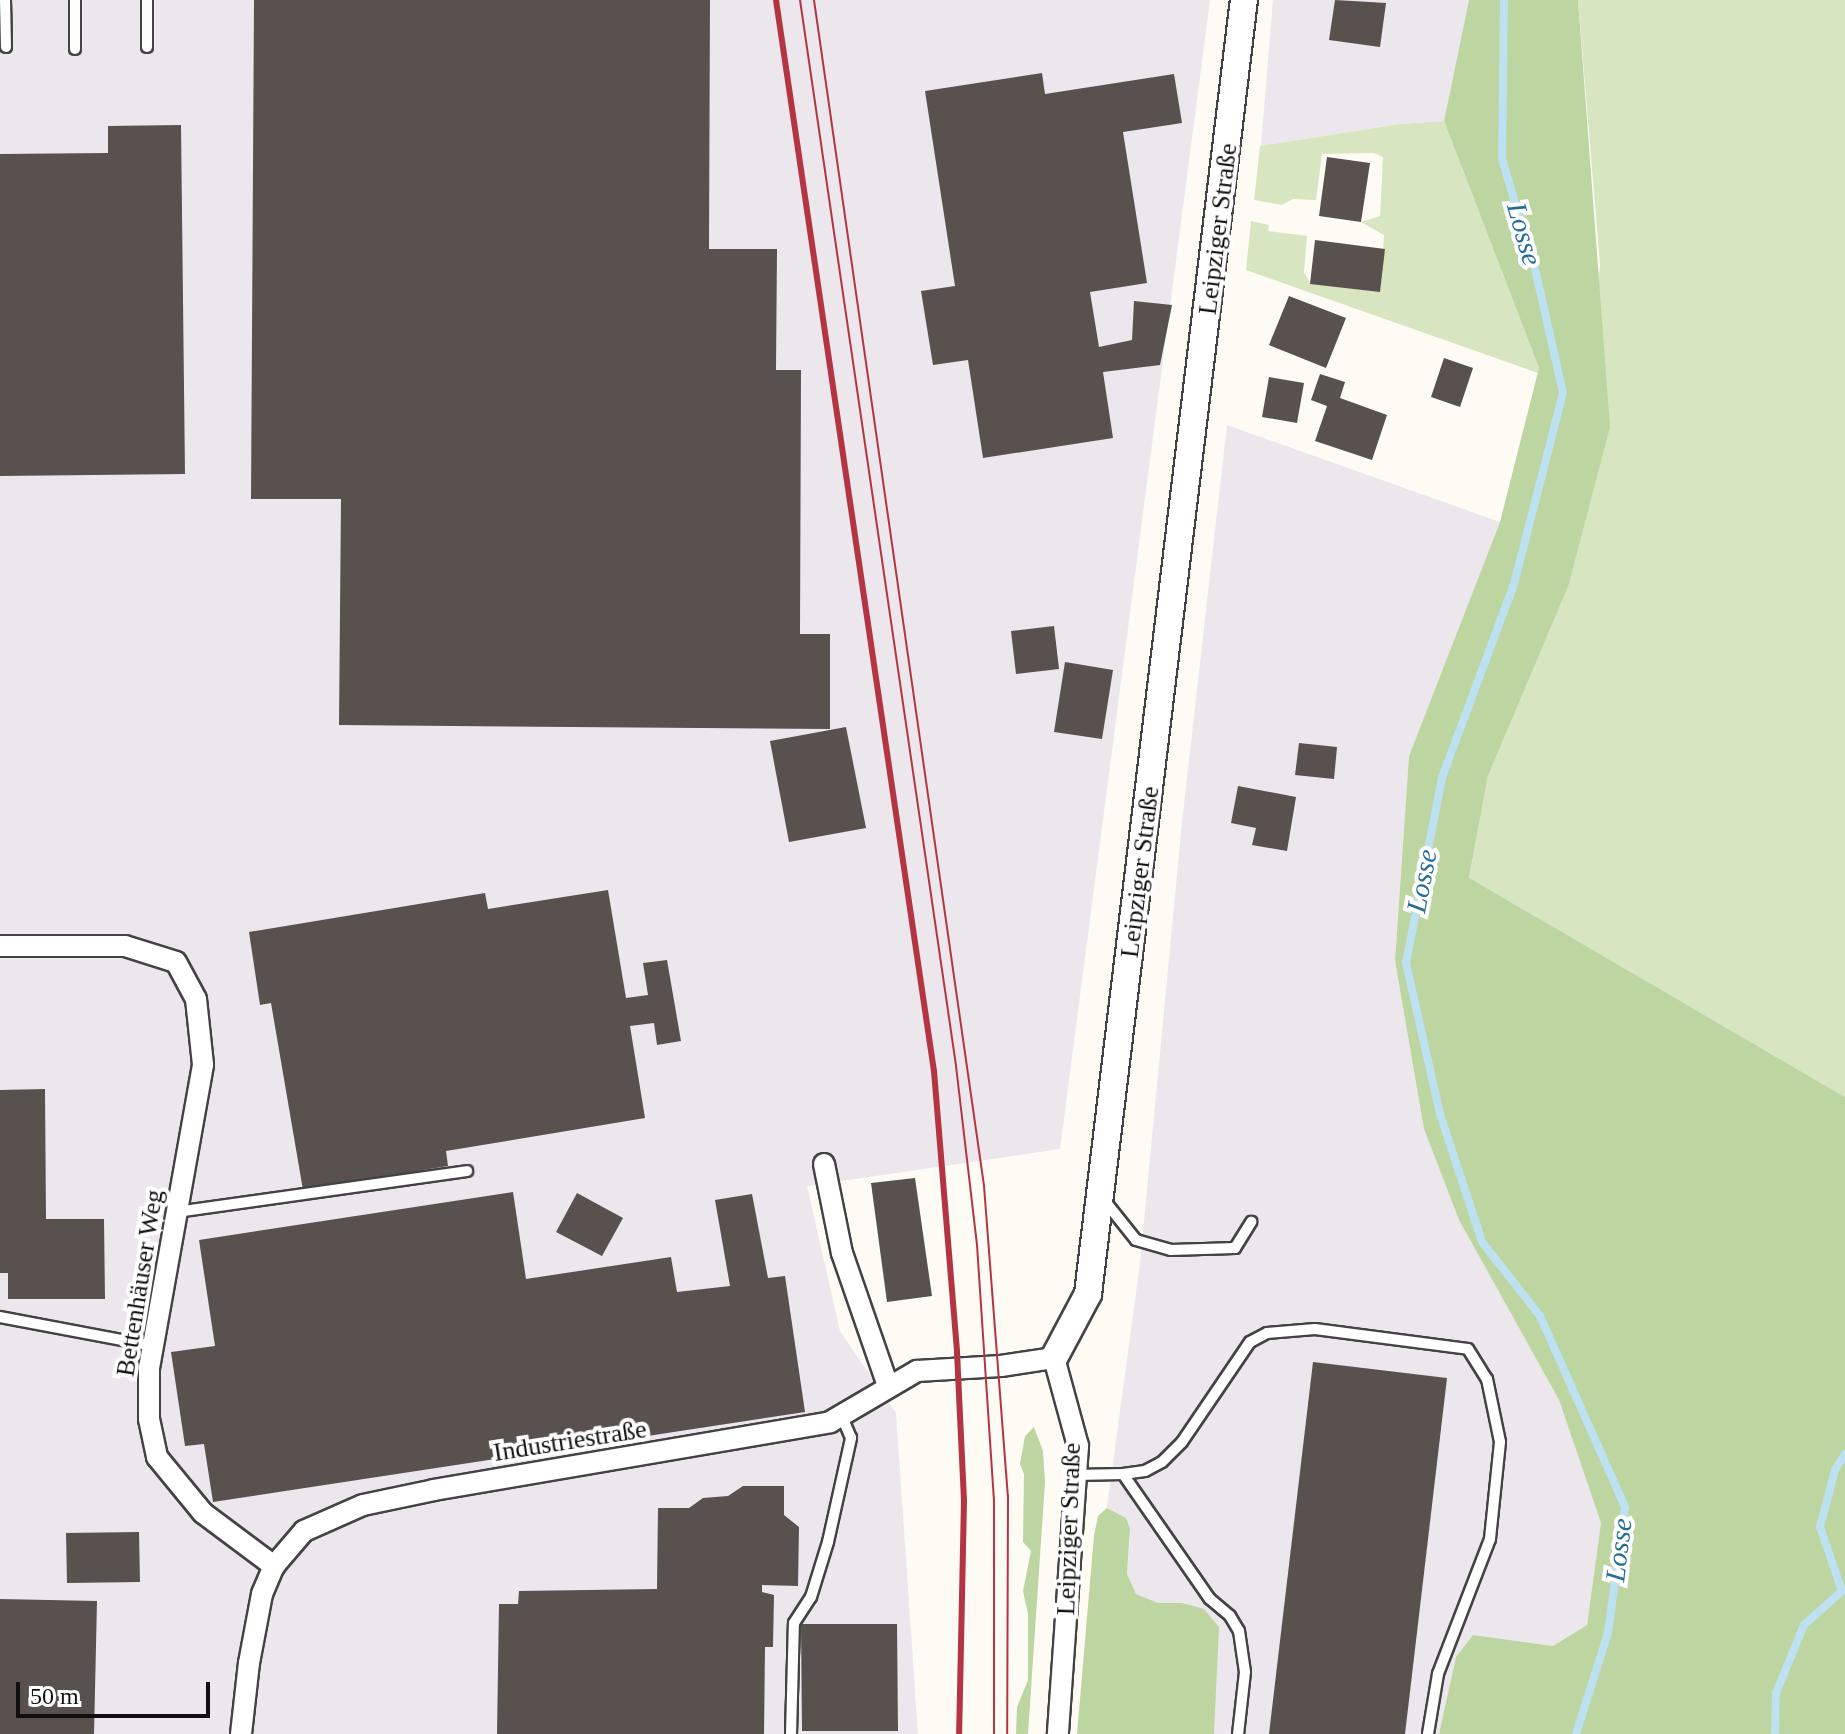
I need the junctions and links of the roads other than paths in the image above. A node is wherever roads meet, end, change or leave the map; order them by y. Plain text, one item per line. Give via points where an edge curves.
1 (5, 0) edge
2 (75, 0) edge
3 (147, 0) edge
4 (1244, 0) edge
5 (6, 47) dead end
6 (147, 47) dead end
7 (75, 49) dead end
8 (0, 946) edge
9 (824, 1164) dead end
10 (467, 1171) dead end
11 (1100, 1195) junction
12 (176, 1212) junction
13 (1251, 1222) dead end
14 (0, 1317) edge
15 (153, 1346) junction
16 (1054, 1358) junction
17 (888, 1386) junction
18 (841, 1415) junction
19 (1123, 1474) junction
20 (1075, 1475) junction
21 (274, 1566) junction
22 (241, 1734) edge
23 (791, 1734) edge
24 (1058, 1734) edge
25 (1238, 1734) edge
26 (1428, 1734) edge

1 - 5 lane
2 - 7 lane
3 - 6 lane
4 - 11 street, Leipziger Straße
8 - 12 street, Bettenhäuser Weg via 125,946 176,962 196,999 203,1065
9 - 17 street via 842,1253
10 - 12 lane
11 - 13 lane via 1136,1240 1171,1250 1235,1248
11 - 16 street, Leipziger Straße via 1088,1294
12 - 15 street, Bettenhäuser Weg
14 - 15 lane
15 - 21 street, Bettenhäuser Weg via 149,1419 157,1457 203,1513
16 - 17 street, Industriestraße via 917,1371
16 - 20 street, Leipziger Straße via 1078,1446
17 - 18 street, Industriestraße
18 - 21 street, Industriestraße via 830,1422 363,1505 304,1531
18 - 23 lane via 851,1438 828,1542 811,1597 794,1623
19 - 20 lane
19 - 25 lane via 1210,1599 1239,1631 1245,1672
19 - 26 lane via 1162,1462 1182,1442 1250,1342 1267,1333 1315,1329 1468,1349 1487,1379 1500,1442 1490,1539 1438,1674
20 - 24 street, Leipziger Straße
21 - 22 street, Industriestraße via 262,1594

